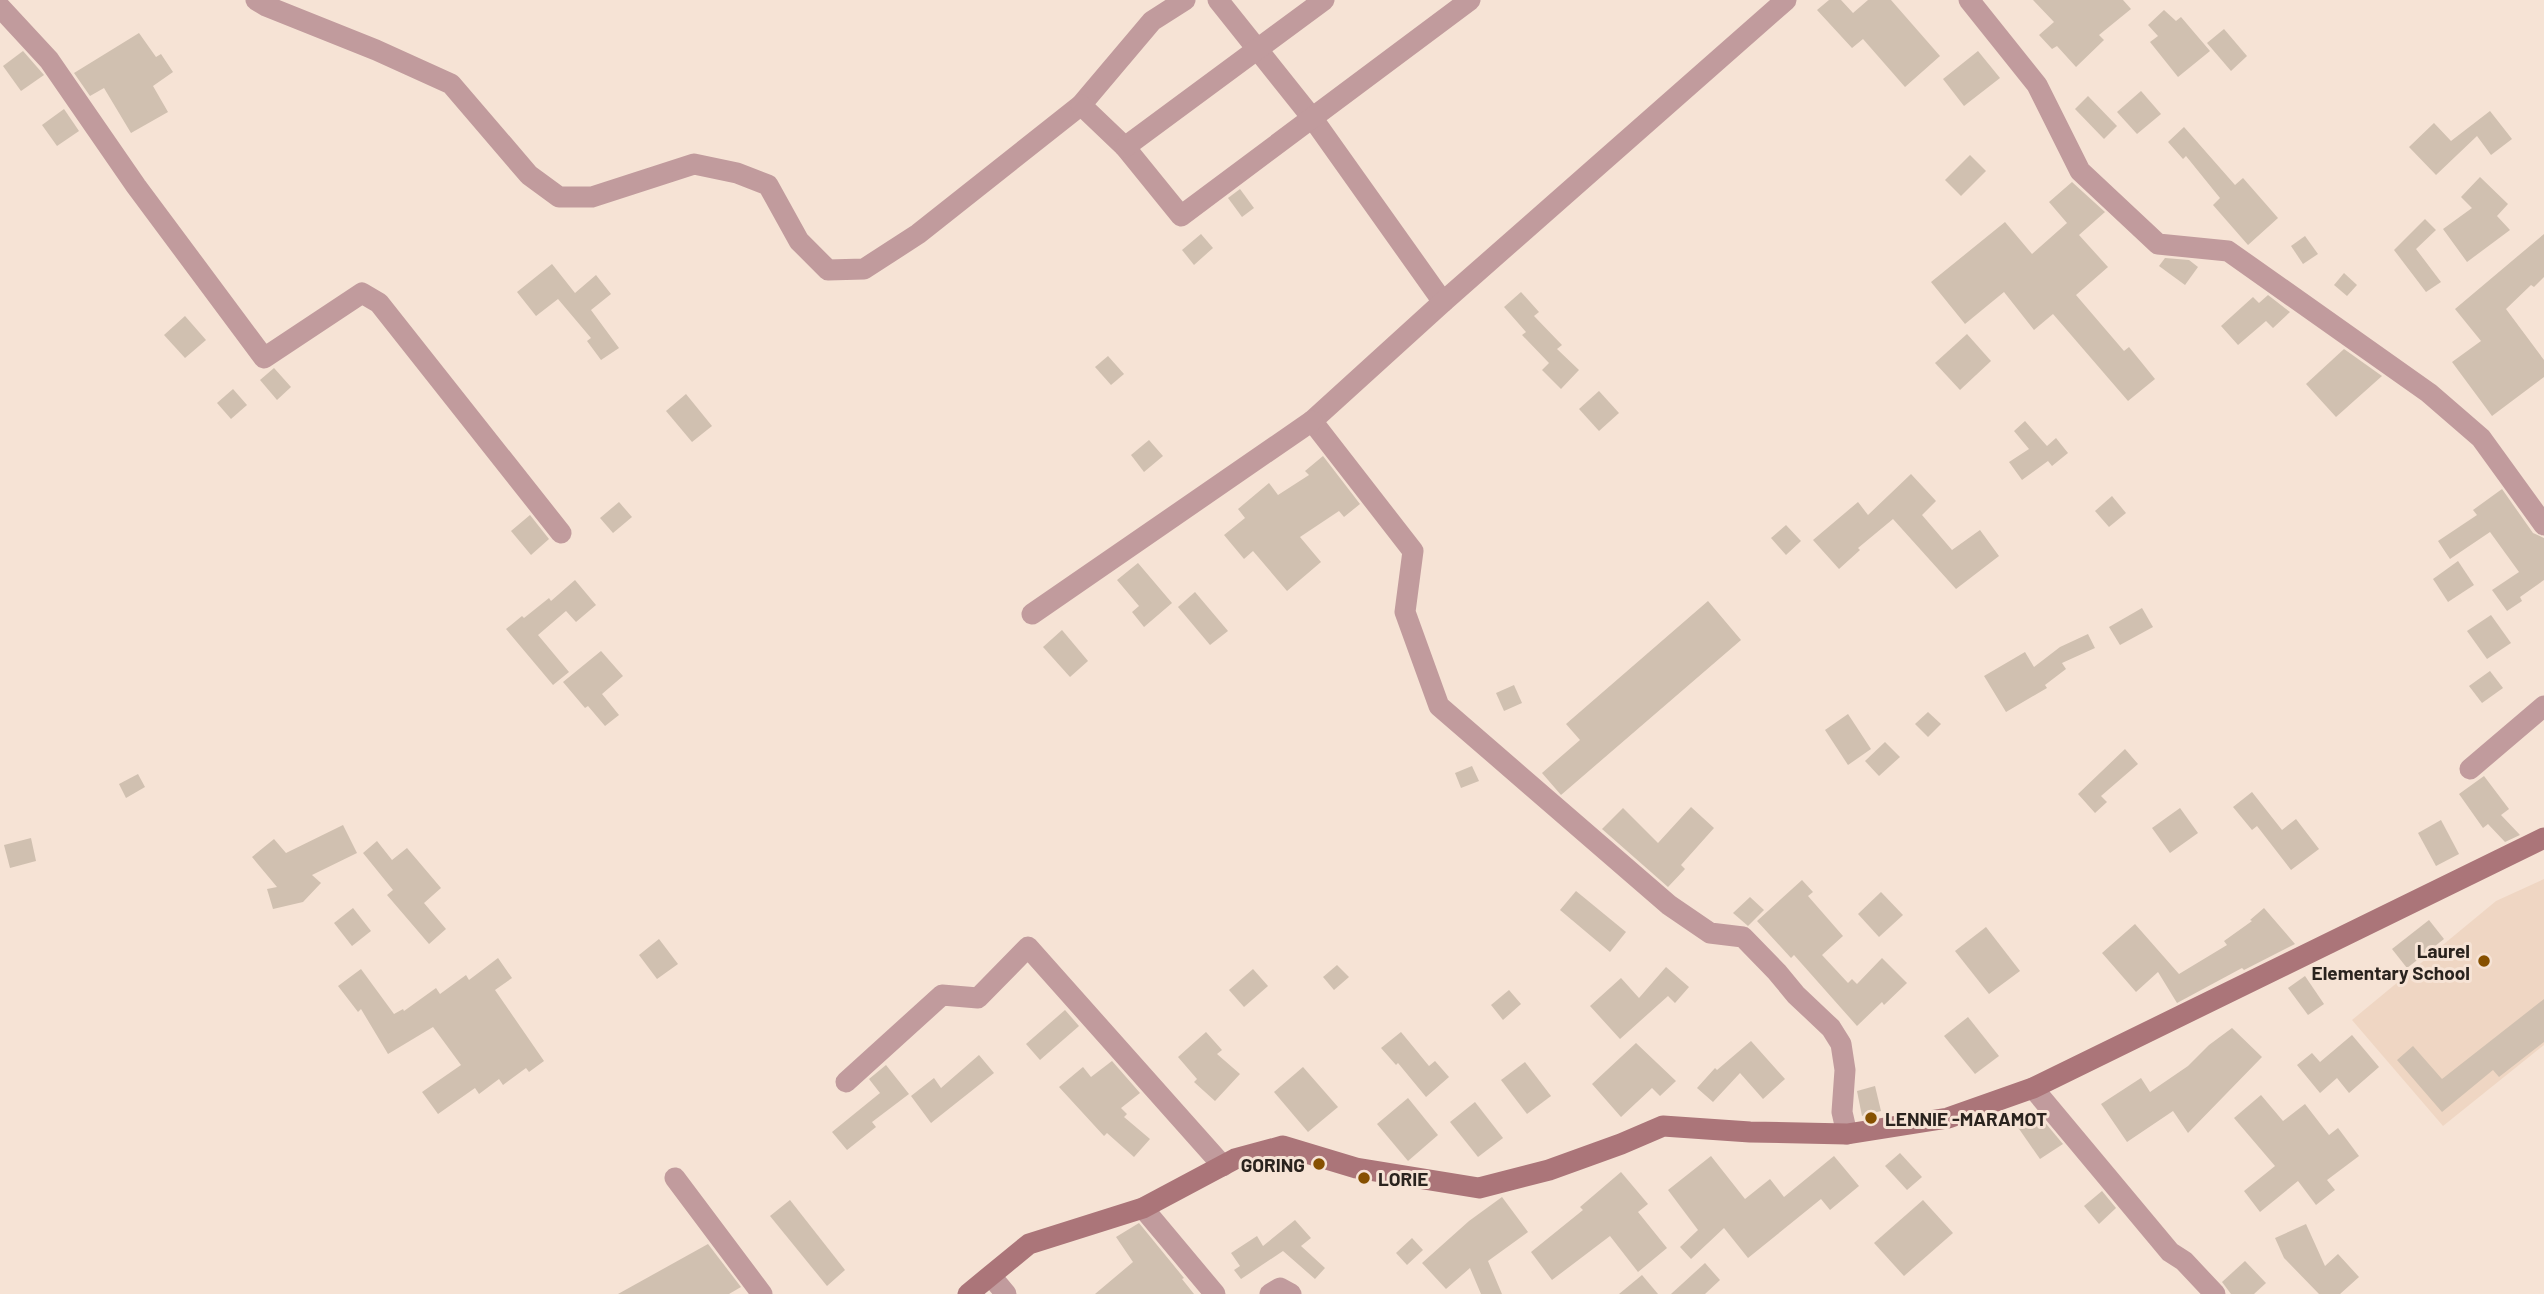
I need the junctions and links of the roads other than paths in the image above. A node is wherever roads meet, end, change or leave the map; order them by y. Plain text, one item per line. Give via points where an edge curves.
1 (256, 0) edge
2 (1185, 0) edge
3 (1218, 0) edge
4 (1324, 0) edge
5 (1470, 0) edge
6 (1786, 0) edge
7 (1969, 0) edge
8 (0, 7) edge
9 (1258, 49) junction
10 (1081, 105) junction
11 (1313, 119) junction
12 (1125, 147) junction
13 (1443, 302) junction
14 (1312, 421) junction
15 (2544, 525) edge
16 (561, 533) dead end
17 (1032, 614) dead end
18 (2544, 706) edge
19 (2470, 769) dead end
20 (2544, 838) edge
21 (846, 1082) dead end
22 (2033, 1088) junction
23 (1847, 1134) junction
24 (1223, 1166) junction
25 (675, 1178) dead end
26 (1143, 1208) junction
27 (991, 1276) junction
28 (762, 1294) edge
29 (968, 1294) edge
30 (1006, 1294) edge
31 (1215, 1294) edge
32 (1270, 1294) edge
33 (1291, 1294) edge
34 (2215, 1294) edge

1 - 10 street via 452,83 529,175 559,197 592,197 694,164 768,185 799,241 828,270 864,269 918,234
2 - 10 street via 1152,21
3 - 9 street
4 - 9 street
5 - 11 street
6 - 13 street
7 - 15 street via 2037,85 2080,171 2158,244 2228,251 2429,393 2481,438
8 - 16 street via 49,60 264,358 362,293 379,303
9 - 11 street
9 - 12 street
10 - 12 street
11 - 12 street via 1181,216
11 - 13 street
13 - 14 street
14 - 17 street
14 - 23 street via 1413,551 1405,612 1439,706 1669,905 1710,933 1743,937 1832,1028 1845,1070 1842,1112
18 - 19 street
20 - 22 street
21 - 24 street via 942,995 978,998 1028,947
22 - 23 street via 1948,1118
22 - 34 street via 2170,1252
23 - 24 street via 1663,1126 1549,1170 1479,1188 1356,1168 1283,1146
24 - 26 street
25 - 28 street
26 - 27 street via 1029,1244
26 - 31 street
27 - 29 street
27 - 30 street
32 - 33 street via 1280,1288

